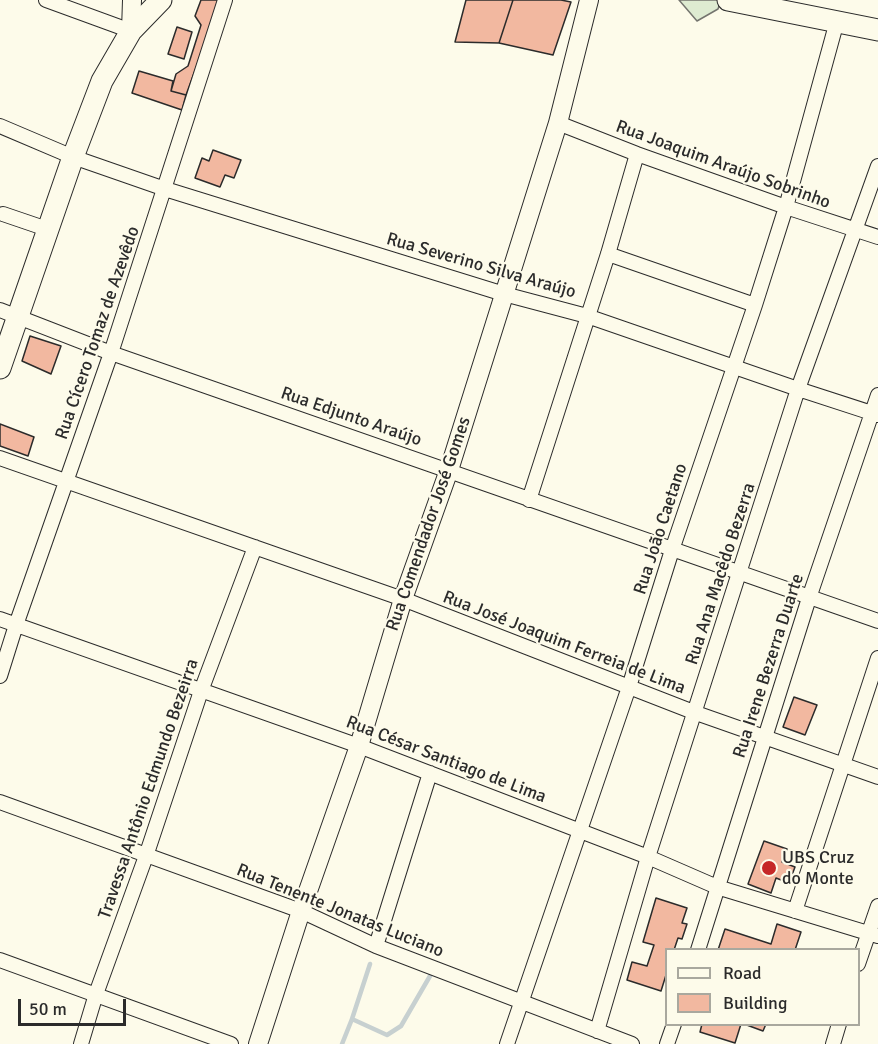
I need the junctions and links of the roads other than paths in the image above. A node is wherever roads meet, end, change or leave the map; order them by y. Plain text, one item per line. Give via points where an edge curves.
1 (46, 0) edge
2 (132, 0) edge
3 (161, 0) edge
4 (225, 0) edge
5 (589, 0) edge
6 (728, 0) edge
7 (837, 21) junction
8 (878, 30) edge
9 (131, 31) junction
10 (558, 123) junction
11 (0, 126) edge
12 (637, 154) junction
13 (73, 157) junction
14 (878, 166) edge
15 (165, 189) junction
16 (786, 207) junction
17 (3, 213) dead end
18 (47, 230) junction
19 (855, 230) junction
20 (878, 237) edge
21 (608, 254) junction
22 (504, 294) junction
23 (755, 305) junction
24 (9, 314) edge
25 (587, 316) junction
26 (111, 353) junction
27 (734, 366) junction
28 (0, 368) edge
29 (798, 389) junction
30 (878, 395) edge
31 (875, 414) edge
32 (0, 458) edge
33 (449, 470) junction
34 (66, 481) junction
35 (529, 500) junction
36 (255, 547) junction
37 (672, 550) junction
38 (740, 574) junction
39 (809, 598) junction
40 (404, 599) junction
41 (0, 619) edge
42 (878, 621) edge
43 (15, 625) junction
44 (878, 658) edge
45 (0, 675) edge
46 (629, 687) junction
47 (201, 691) junction
48 (696, 713) junction
49 (765, 738) junction
50 (359, 746) junction
51 (844, 763) junction
52 (430, 773) junction
53 (878, 777) edge
54 (0, 802) edge
55 (579, 831) junction
56 (146, 856) junction
57 (648, 857) junction
58 (717, 887) junction
59 (878, 906) edge
60 (795, 910) junction
61 (301, 911) junction
62 (873, 934) edge
63 (376, 946) junction
64 (699, 948) edge
65 (0, 960) edge
66 (860, 960) edge
67 (96, 994) junction
68 (520, 1003) junction
69 (673, 1026) edge
70 (838, 1026) edge
71 (597, 1031) junction
72 (81, 1044) edge
73 (231, 1044) edge
74 (258, 1044) edge
75 (507, 1044) edge
76 (632, 1044) edge
77 (668, 1044) edge
78 (833, 1044) edge

1 - 9 street
2 - 9 street
3 - 9 main road
4 - 15 street, Rua Cícero Tomaz de Azevêdo
5 - 10 street, Rua Comendador José Gomes
6 - 7 main road
7 - 8 main road
7 - 16 street, Rua João Caetano
9 - 13 main road via 102,81
10 - 12 street, Rua Joaquim Araújo Sobrinho
10 - 22 street, Rua Comendador José Gomes
11 - 13 street, Rua Severino Silva Araújo
12 - 16 street, Rua Joaquim Araújo Sobrinho
12 - 21 street
13 - 15 street, Rua Severino Silva Araújo
13 - 18 main road
14 - 19 street, Rua Ana Macêdo Bezerra
15 - 22 street, Rua Severino Silva Araújo
15 - 26 street, Rua Cícero Tomaz de Azevêdo
16 - 19 street, Rua Joaquim Araújo Sobrinho
16 - 23 street, Rua João Caetano
17 - 18 street
18 - 24 main road
19 - 20 street, Rua Joaquim Araújo Sobrinho
19 - 29 street, Rua Ana Macêdo Bezerra
21 - 23 street
21 - 25 street
22 - 25 street, Rua Severino Silva Araújo
22 - 33 street, Rua Comendador José Gomes
23 - 27 street, Rua João Caetano
24 - 26 street, Rua Edjunto Araújo
24 - 28 main road
25 - 27 street, Rua Severino Silva Araújo
25 - 35 street
26 - 33 street, Rua Edjunto Araújo
26 - 34 street, Rua Cícero Tomaz de Azevêdo
27 - 29 street, Rua Severino Silva Araújo
27 - 37 street, Rua João Caetano
29 - 31 street, Rua Severino Silva Araújo
29 - 38 street, Rua Ana Macêdo Bezerra
30 - 31 street, Rua Irene Bezerra Duarte
31 - 39 street, Rua Irene Bezerra Duarte
32 - 34 street, Rua José Joaquim Ferreia de Lima
33 - 35 street, Rua Edjunto Araújo
33 - 40 street, Rua Comendador José Gomes
34 - 36 street, Rua José Joaquim Ferreia de Lima
34 - 43 street, Rua Cícero Tomaz de Azevêdo
35 - 37 street, Rua Edjunto Araújo
36 - 40 street, Rua José Joaquim Ferreia de Lima
36 - 47 street, Travessa Antônio Edmundo Bezeirra
37 - 38 street, Rua Edjunto Araújo
37 - 46 street, Rua João Caetano
38 - 39 street, Rua Edjunto Araújo
38 - 48 street, Rua Ana Macêdo Bezerra
39 - 42 street, Rua Edjunto Araújo
39 - 49 street, Rua Irene Bezerra Duarte
40 - 46 street, Rua José Joaquim Ferreia de Lima
40 - 50 street, Rua Comendador José Gomes
41 - 43 street, Rua César Santiago de Lima
43 - 45 street, Rua Cícero Tomaz de Azevêdo
43 - 47 street, Rua César Santiago de Lima
44 - 51 street
46 - 48 street, Rua José Joaquim Ferreia de Lima
46 - 55 street, Rua João Caetano
47 - 50 street, Rua César Santiago de Lima
47 - 56 street, Travessa Antônio Edmundo Bezeirra
48 - 49 street, Rua José Joaquim Ferreia de Lima
48 - 57 street, Rua Ana Macêdo Bezerra
49 - 51 street, Rua José Joaquim Ferreia de Lima
49 - 58 street, Rua Irene Bezerra Duarte
50 - 52 street, Rua César Santiago de Lima
50 - 61 street, Rua Comendador José Gomes
51 - 53 street, Rua José Joaquim Ferreia de Lima
51 - 60 street
52 - 55 street, Rua César Santiago de Lima
52 - 63 street
54 - 56 street, Rua Tenente Jonatas Luciano
55 - 57 street, Rua César Santiago de Lima
55 - 68 street, Rua João Caetano
56 - 61 street, Rua Tenente Jonatas Luciano
56 - 67 street, Travessa Antônio Edmundo Bezeirra
57 - 58 street, Rua César Santiago de Lima
57 - 71 street, Rua Ana Macêdo Bezerra
58 - 60 street, Rua César Santiago de Lima
58 - 64 street, Rua Irene Bezerra Duarte
59 - 62 street
60 - 62 street, Rua César Santiago de Lima
61 - 63 street, Rua Tenente Jonatas Luciano
61 - 74 street, Rua Comendador José Gomes
62 - 66 street
63 - 68 street, Rua Tenente Jonatas Luciano
65 - 67 street
67 - 72 street, Travessa Antônio Edmundo Bezeirra
67 - 73 street
68 - 71 street, Rua Tenente Jonatas Luciano
68 - 75 street, Rua João Caetano
69 - 77 street
70 - 78 street
71 - 76 street, Rua Tenente Jonatas Luciano

